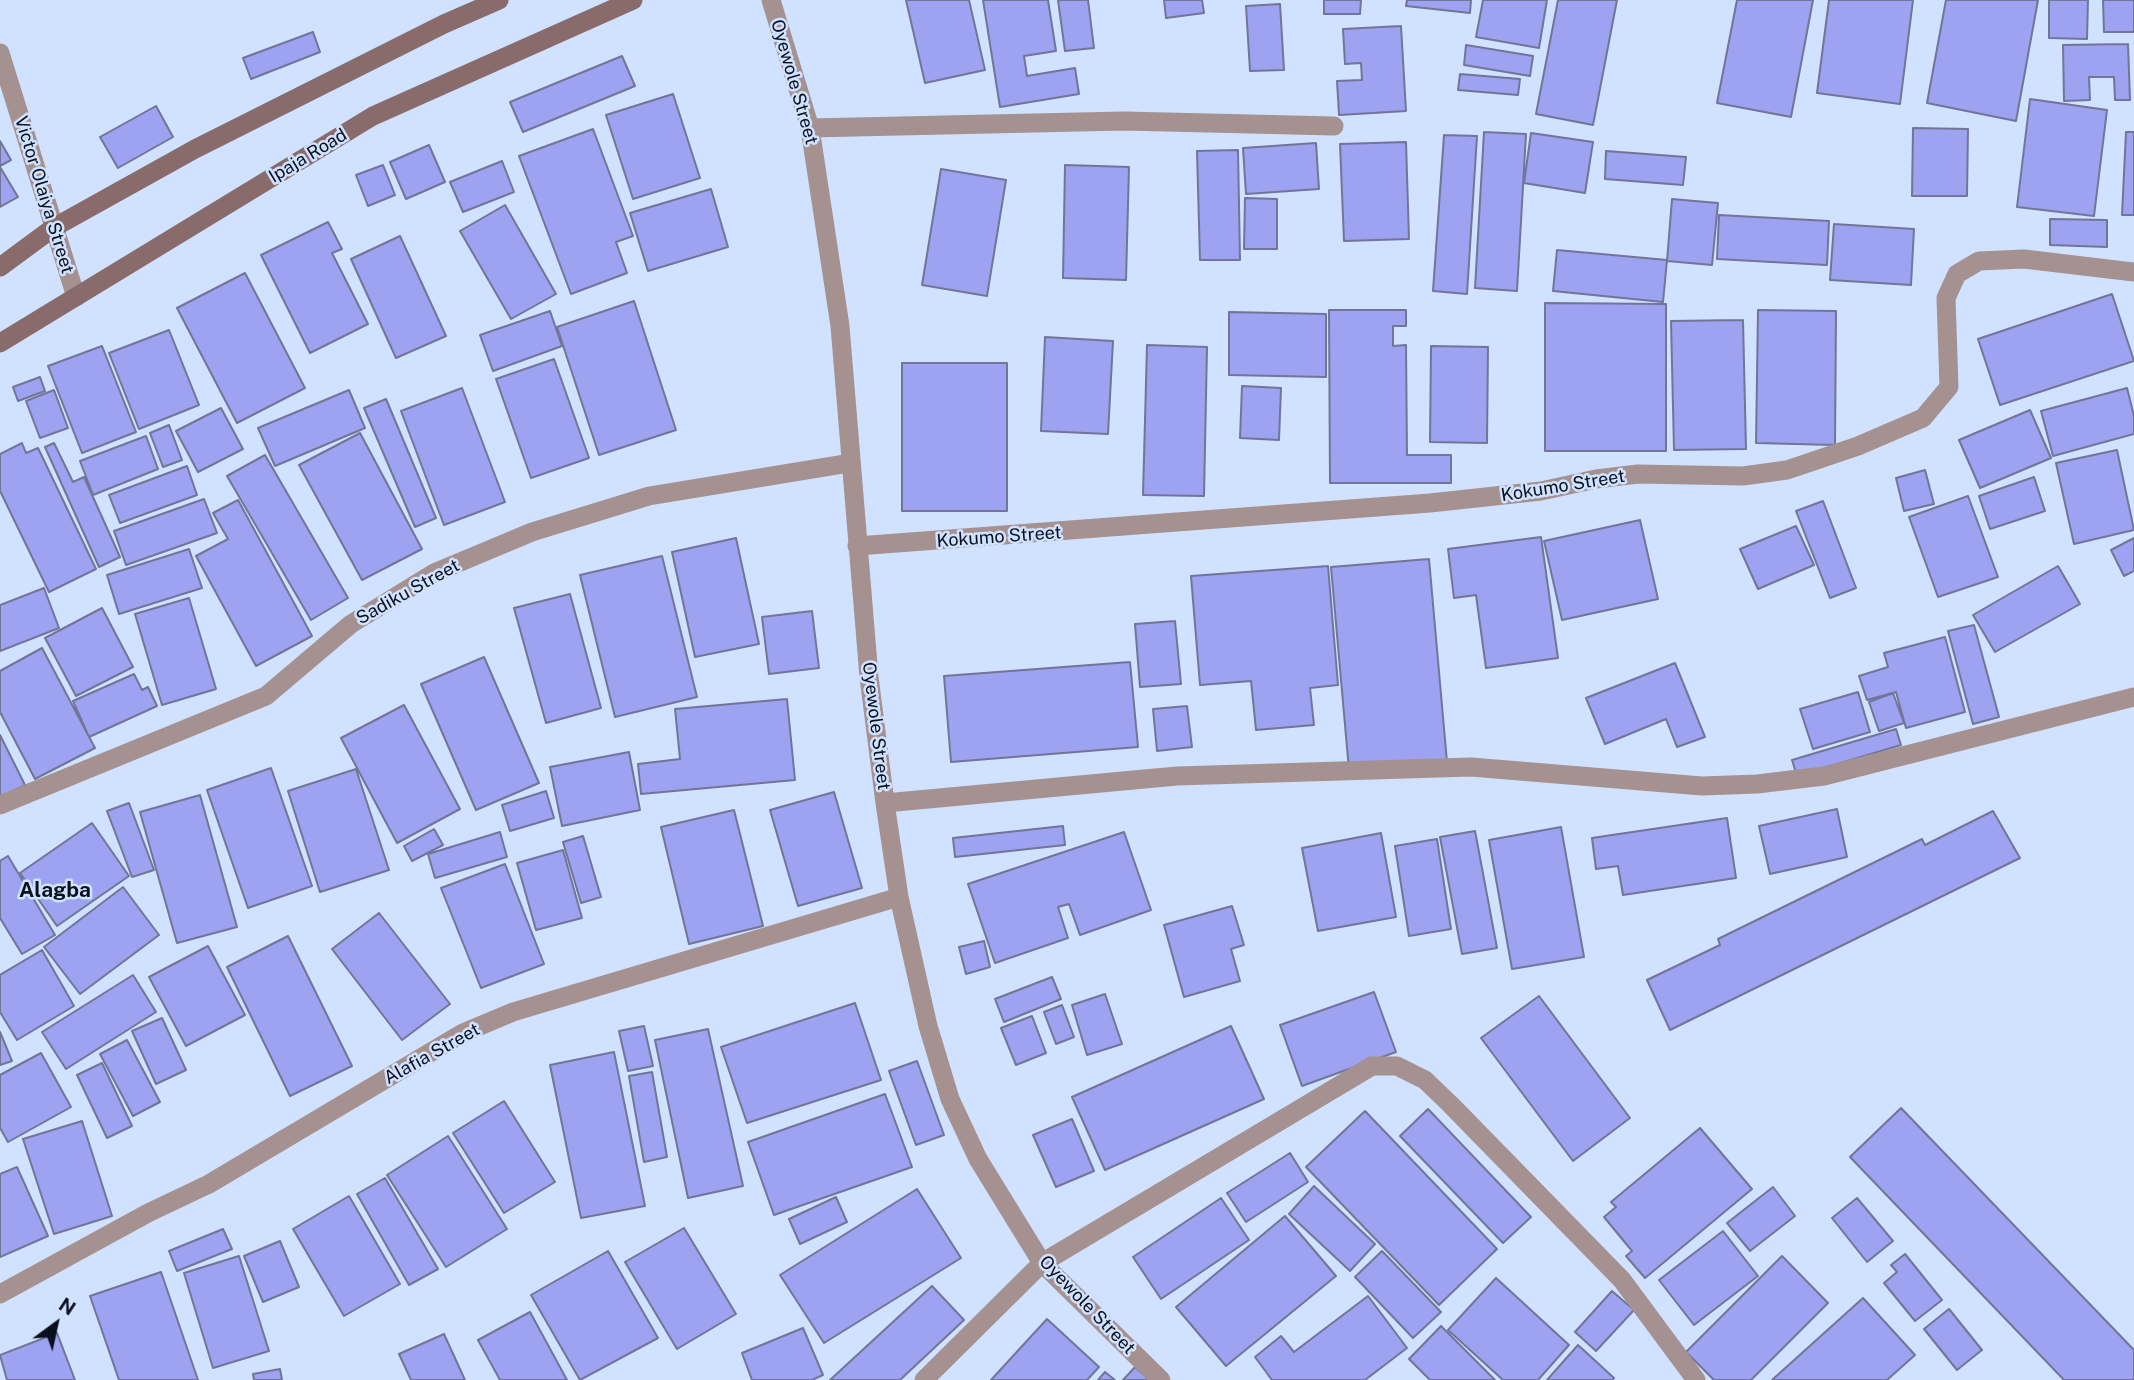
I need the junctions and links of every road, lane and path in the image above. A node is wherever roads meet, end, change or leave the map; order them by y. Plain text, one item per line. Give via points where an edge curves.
1 (499, 0) edge
2 (633, 0) edge
3 (771, 0) edge
4 (0, 53) edge
5 (1334, 126) dead end
6 (810, 128) junction
7 (53, 228) junction
8 (0, 267) edge
9 (2134, 272) edge
10 (76, 297) junction
11 (0, 343) edge
12 (850, 463) junction
13 (857, 546) junction
14 (2134, 696) edge
15 (885, 803) junction
16 (0, 805) edge
17 (900, 897) junction
18 (1042, 1264) junction
19 (0, 1294) edge
20 (924, 1380) edge
21 (1161, 1380) edge
22 (1696, 1380) edge

1 - 7 main road via 195,149
2 - 10 main road, Ipaja Road via 373,116
3 - 6 street, Oyewole Street
4 - 7 street, Victor Olaiya Street
5 - 6 street via 1124,121
6 - 12 street, Oyewole Street via 840,326
7 - 8 main road
7 - 10 street, Victor Olaiya Street
9 - 13 street, Kokumo Street via 2024,259 1979,261 1956,274 1946,298 1949,387 1923,418 1787,470 1743,476 1638,474 1430,503
10 - 11 main road, Ipaja Road
12 - 13 street, Oyewole Street
12 - 16 street, Sadiku Street via 649,496 532,532 434,573 363,617 266,696
13 - 15 street, Oyewole Street
14 - 15 street via 1824,776 1757,784 1702,786 1472,767 1177,776
15 - 17 street, Oyewole Street
17 - 18 street, Oyewole Street via 928,1026 950,1099 978,1159
17 - 19 street, Alafia Street via 513,1012 463,1033 209,1184
18 - 20 street
18 - 21 street, Oyewole Street
18 - 22 street via 1372,1066 1397,1066 1424,1080 1451,1105 1622,1280

